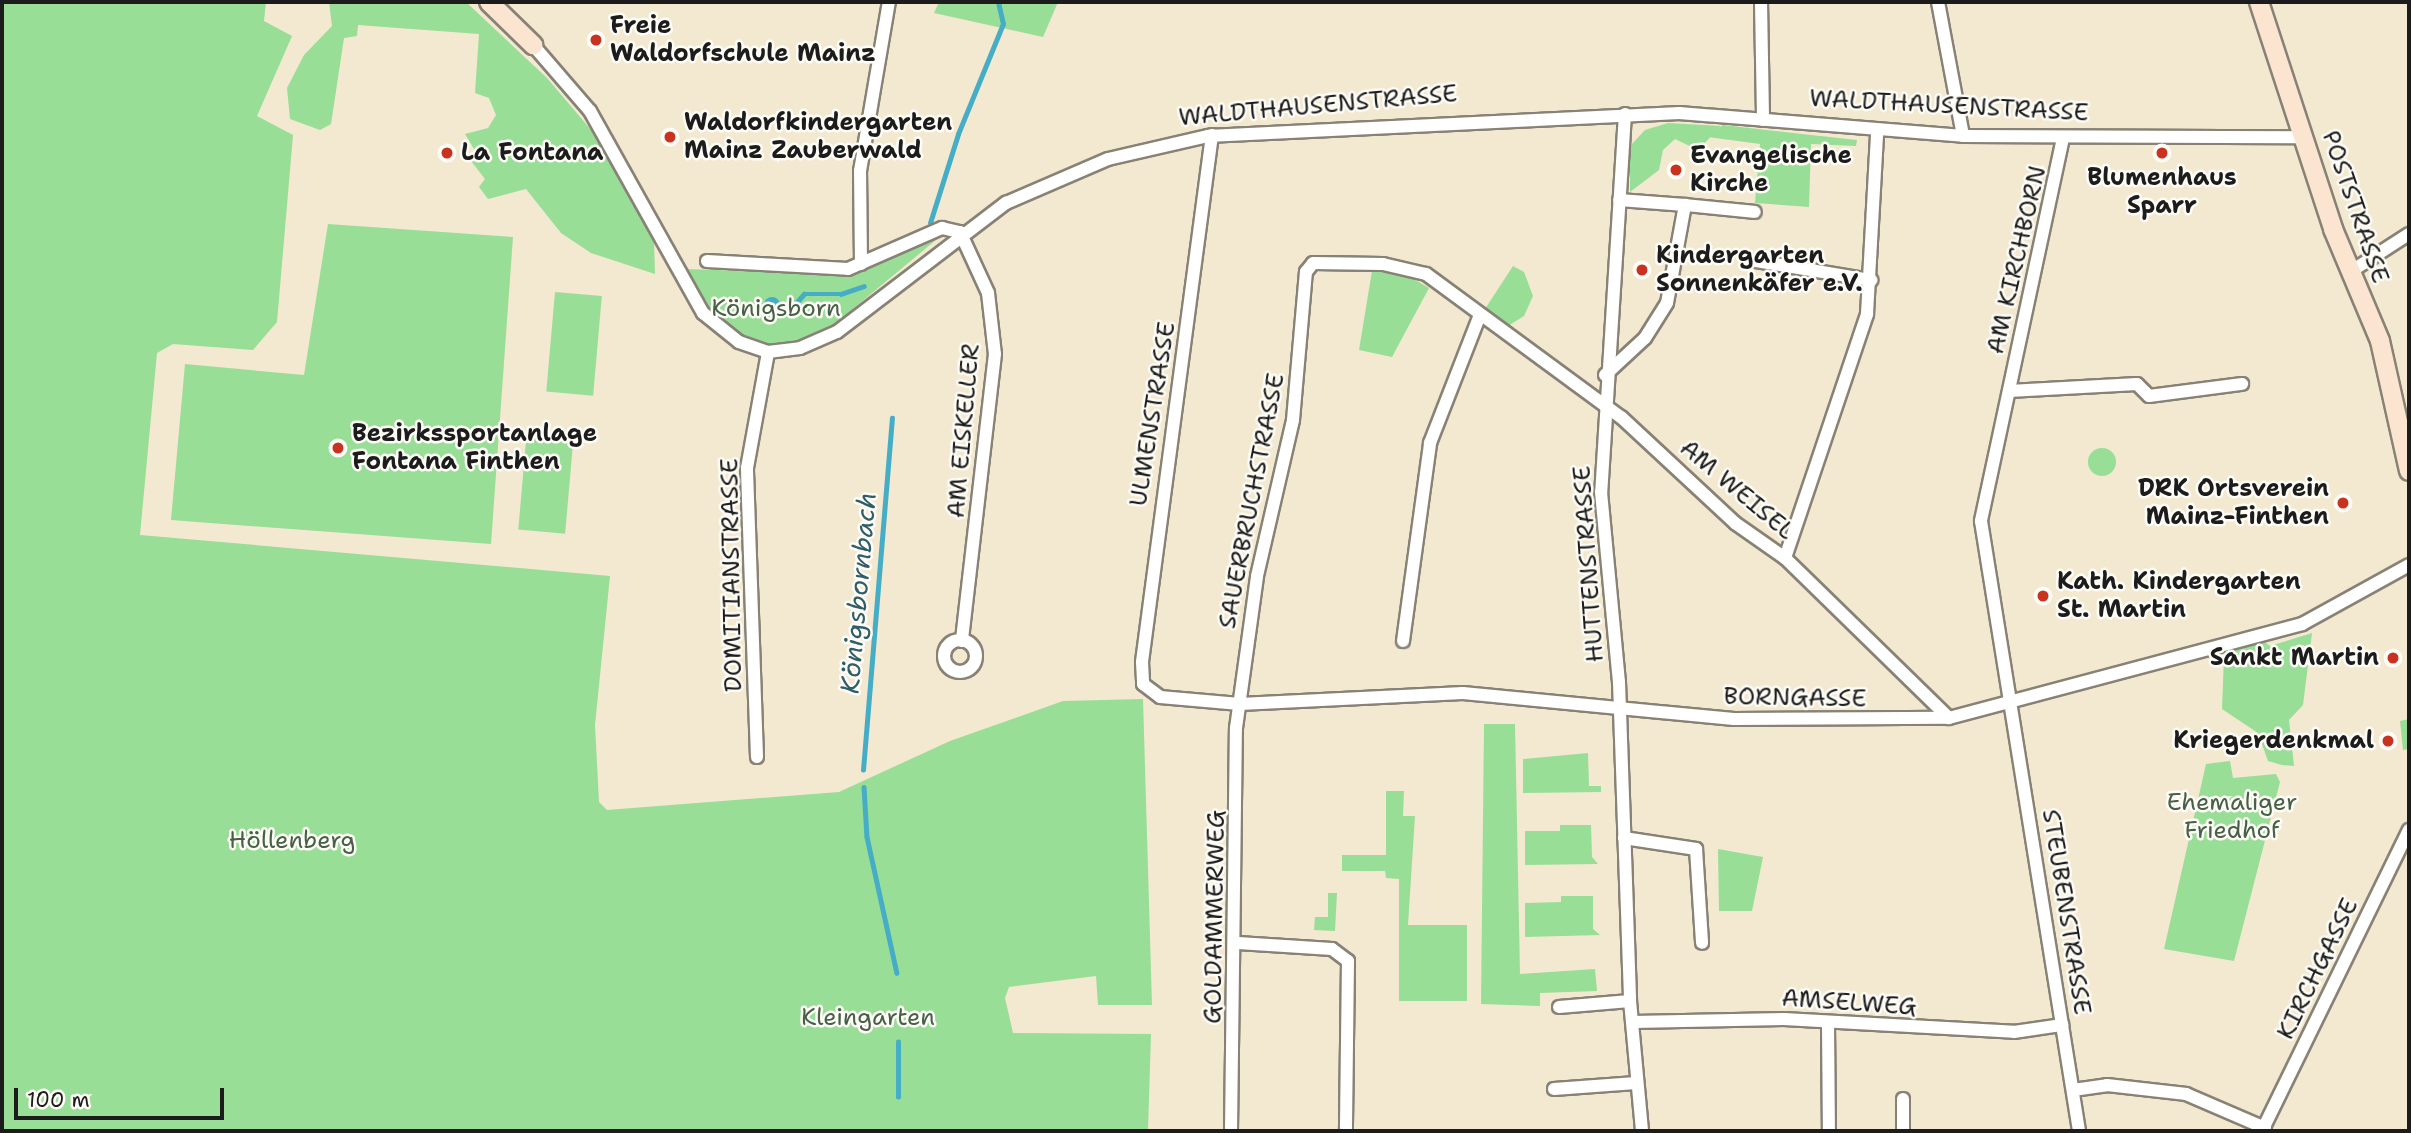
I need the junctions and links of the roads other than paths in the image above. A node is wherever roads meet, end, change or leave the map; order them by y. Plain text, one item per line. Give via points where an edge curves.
1 (489, 2) edge
2 (890, 2) edge
3 (1761, 2) edge
4 (1938, 2) edge
5 (2259, 2) edge
6 (533, 45) joint
7 (1625, 114) junction
8 (1763, 120) junction
9 (1877, 132) junction
10 (1212, 135) junction
11 (1964, 136) junction
12 (2304, 137) junction
13 (2063, 138) junction
14 (1619, 200) junction
15 (1685, 205) junction
16 (1755, 212) dead end
17 (960, 232) junction
18 (2409, 234) edge
19 (707, 261) dead end
20 (1756, 261) dead end
21 (861, 264) junction
22 (1310, 265) joint
23 (2350, 272) junction
24 (1871, 280) junction
25 (1479, 317) junction
26 (768, 352) junction
27 (1605, 375) junction
28 (2242, 384) dead end
29 (2009, 391) junction
30 (1604, 405) junction
31 (2409, 471) edge
32 (1784, 558) junction
33 (2409, 565) edge
34 (962, 640) dead end
35 (1403, 641) dead end
36 (1153, 694) joint
37 (2012, 699) junction
38 (1240, 704) junction
39 (1620, 708) junction
40 (1949, 718) junction
41 (757, 757) dead end
42 (2409, 830) edge
43 (1624, 838) junction
44 (1238, 943) junction
45 (1702, 943) dead end
46 (1630, 1001) junction
47 (1559, 1007) dead end
48 (1633, 1023) junction
49 (1828, 1024) junction
50 (2062, 1025) junction
51 (1636, 1083) junction
52 (1554, 1089) dead end
53 (2073, 1090) junction
54 (1903, 1099) dead end
55 (2264, 1130) edge
56 (1231, 1131) edge
57 (1346, 1131) edge
58 (1642, 1131) edge
59 (1829, 1131) edge
60 (1903, 1131) edge
61 (2079, 1131) edge

1 - 6 main road
2 - 21 street via 860,171
3 - 8 street
4 - 11 street
5 - 12 main road, POSTSTRASSE
6 - 26 street via 590,111 703,313 739,342
7 - 8 street, WALDTHAUSENSTRASSE
7 - 10 street, WALDTHAUSENSTRASSE
7 - 14 street, HUTTENSTRASSE
8 - 9 street, WALDTHAUSENSTRASSE
9 - 11 street, WALDTHAUSENSTRASSE
9 - 24 street
10 - 17 street, WALDTHAUSENSTRASSE via 1086,167
10 - 36 street, ULMENSTRASSE via 1143,654 1143,684
11 - 13 street, WALDTHAUSENSTRASSE
12 - 13 street, WALDTHAUSENSTRASSE
12 - 23 main road, POSTSTRASSE
13 - 29 street, AM KIRCHBORN
14 - 15 street
14 - 27 street, HUTTENSTRASSE
15 - 16 street
15 - 27 street via 1667,303 1645,338
17 - 21 street via 942,228
17 - 26 street, WALDTHAUSENSTRASSE via 831,335
17 - 34 street, AM EISKELLER via 988,293 995,354
18 - 23 street
19 - 21 street
20 - 24 street
22 - 25 street, AM WEISEL via 1416,269
22 - 38 street, SAUERBRUCHSTRASSE via 1293,420 1257,576
23 - 31 main road, POSTSTRASSE via 2380,341
24 - 32 street via 1858,348
25 - 30 street, AM WEISEL
25 - 35 street via 1430,443
26 - 41 street, DOMITIANSTRASSE via 747,468
27 - 30 street, HUTTENSTRASSE
28 - 29 street, AM KIRCHBORN via 2149,396 2137,384
29 - 37 street, AM KIRCHBORN via 1981,510
30 - 32 street, AM WEISEL
30 - 39 street, HUTTENSTRASSE via 1603,536
32 - 40 street, AM WEISEL
33 - 37 street, BORNGASSE via 2302,624
36 - 38 street, BORNGASSE
37 - 40 street, BORNGASSE
37 - 50 street, STEUBENSTRASSE
38 - 39 street, BORNGASSE via 1462,693
38 - 44 street, GOLDAMMERWEG
39 - 40 street, BORNGASSE via 1778,721
39 - 43 street, HUTTENSTRASSE
42 - 55 street, KIRCHGASSE
43 - 45 street via 1696,849
43 - 46 street, HUTTENSTRASSE
44 - 56 street, GOLDAMMERWEG
44 - 57 street via 1332,949 1348,961
46 - 47 street
46 - 48 street, HUTTENSTRASSE
48 - 49 street, AMSELWEG via 1784,1019
48 - 51 street, HUTTENSTRASSE
49 - 50 street, AMSELWEG via 2014,1031
49 - 59 street
50 - 53 street, STEUBENSTRASSE
51 - 52 street
51 - 58 street, HUTTENSTRASSE
53 - 55 street via 2107,1085 2186,1094
53 - 61 street, STEUBENSTRASSE
54 - 60 street

